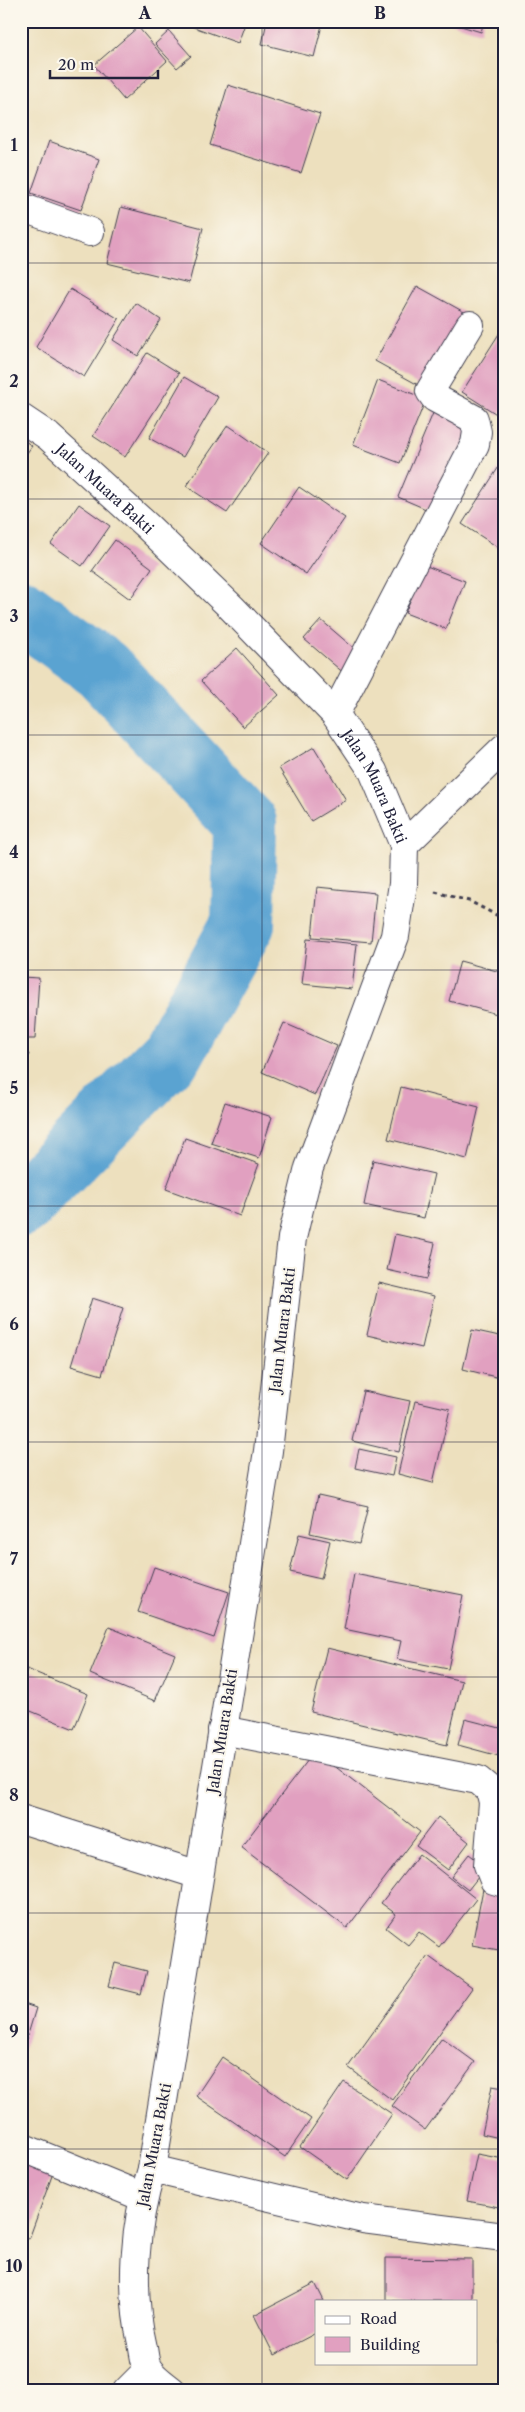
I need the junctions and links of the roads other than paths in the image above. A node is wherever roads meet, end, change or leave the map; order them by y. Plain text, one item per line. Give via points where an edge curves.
1 (21, 207) edge
2 (90, 232) dead end
3 (470, 325) dead end
4 (21, 418) edge
5 (335, 714) junction
6 (504, 748) edge
7 (404, 845) junction
8 (222, 1730) junction
9 (21, 1819) edge
10 (199, 1875) junction
11 (504, 1883) edge
12 (21, 2147) edge
13 (152, 2169) junction
14 (143, 2197) junction
15 (504, 2237) edge
16 (148, 2370) junction
17 (127, 2391) edge
18 (172, 2391) edge

1 - 2 street
3 - 5 street via 430,392 474,419 475,444
4 - 5 street, Jalan Muara Bakti via 48,436 147,526 231,606
5 - 7 street, Jalan Muara Bakti via 373,771
6 - 7 street
7 - 8 street, Jalan Muara Bakti via 403,884 395,936 309,1168 292,1238 268,1451
8 - 10 street, Jalan Muara Bakti
8 - 11 street via 478,1780 490,1790 493,1802 488,1865 494,1880
9 - 10 street
10 - 13 street, Jalan Muara Bakti
12 - 14 street
13 - 14 street, Jalan Muara Bakti
13 - 15 street via 363,2219
14 - 16 street, Jalan Muara Bakti via 137,2242 136,2298
16 - 17 street
16 - 18 street

